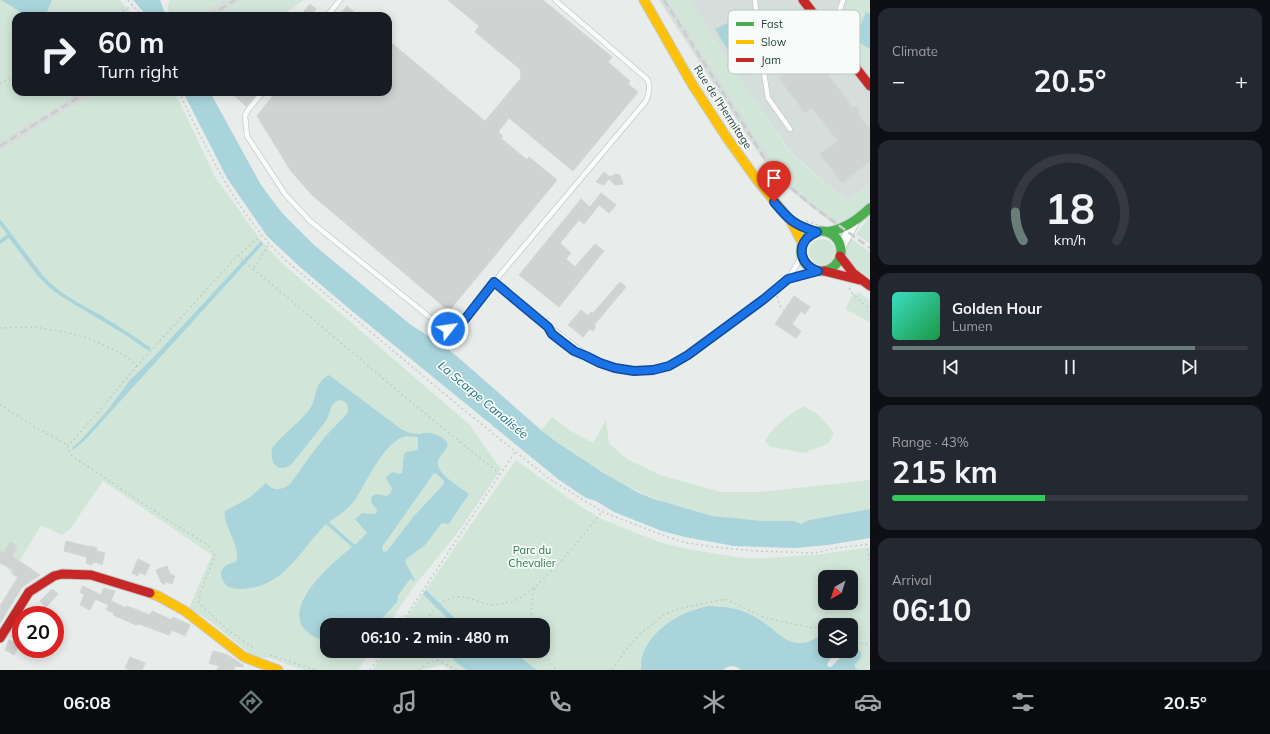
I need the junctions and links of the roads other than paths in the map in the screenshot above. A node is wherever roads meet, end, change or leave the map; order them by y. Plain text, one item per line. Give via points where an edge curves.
1 (340, 0) edge
2 (555, 0) edge
3 (644, 0) edge
4 (755, 0) edge
5 (803, 0) edge
6 (843, 0) edge
7 (756, 10) edge
8 (811, 10) edge
9 (840, 10) edge
10 (330, 12) edge
11 (860, 73) edge
12 (764, 74) edge
13 (870, 86) edge
14 (260, 96) edge
15 (790, 129) dead end
16 (870, 208) edge
17 (790, 220) junction
18 (854, 223) junction
19 (817, 232) junction
20 (827, 232) junction
21 (803, 244) junction
22 (840, 252) junction
23 (802, 256) junction
24 (821, 271) junction
25 (788, 279) junction
26 (860, 280) junction
27 (494, 282) junction
28 (870, 286) edge
29 (0, 638) edge
30 (278, 670) edge

1 - 10 lane
2 - 27 lane via 647,79 649,91 646,101
3 - 17 street, Rue de l'Hermitage via 692,84 727,138
4 - 7 lane
5 - 8 street
6 - 9 lane
11 - 13 street
12 - 15 lane via 768,98
14 - 27 lane via 245,116 247,136 285,194 310,221 442,327 454,329 462,323
16 - 18 street
17 - 19 street, Rue de l'Hermitage via 798,226
17 - 21 street, Rue de l'Hermitage
18 - 20 street
18 - 22 street
19 - 20 street
19 - 21 street via 808,236
20 - 22 street via 834,236
21 - 23 street
22 - 24 street via 834,266
22 - 26 street via 850,270
23 - 24 street via 808,266
23 - 25 lane
24 - 25 lane
24 - 26 street
25 - 27 lane via 704,344 669,366 634,371 615,368 586,356
26 - 28 street
29 - 30 street via 30,592 54,576 91,575 158,596 185,611 244,657

